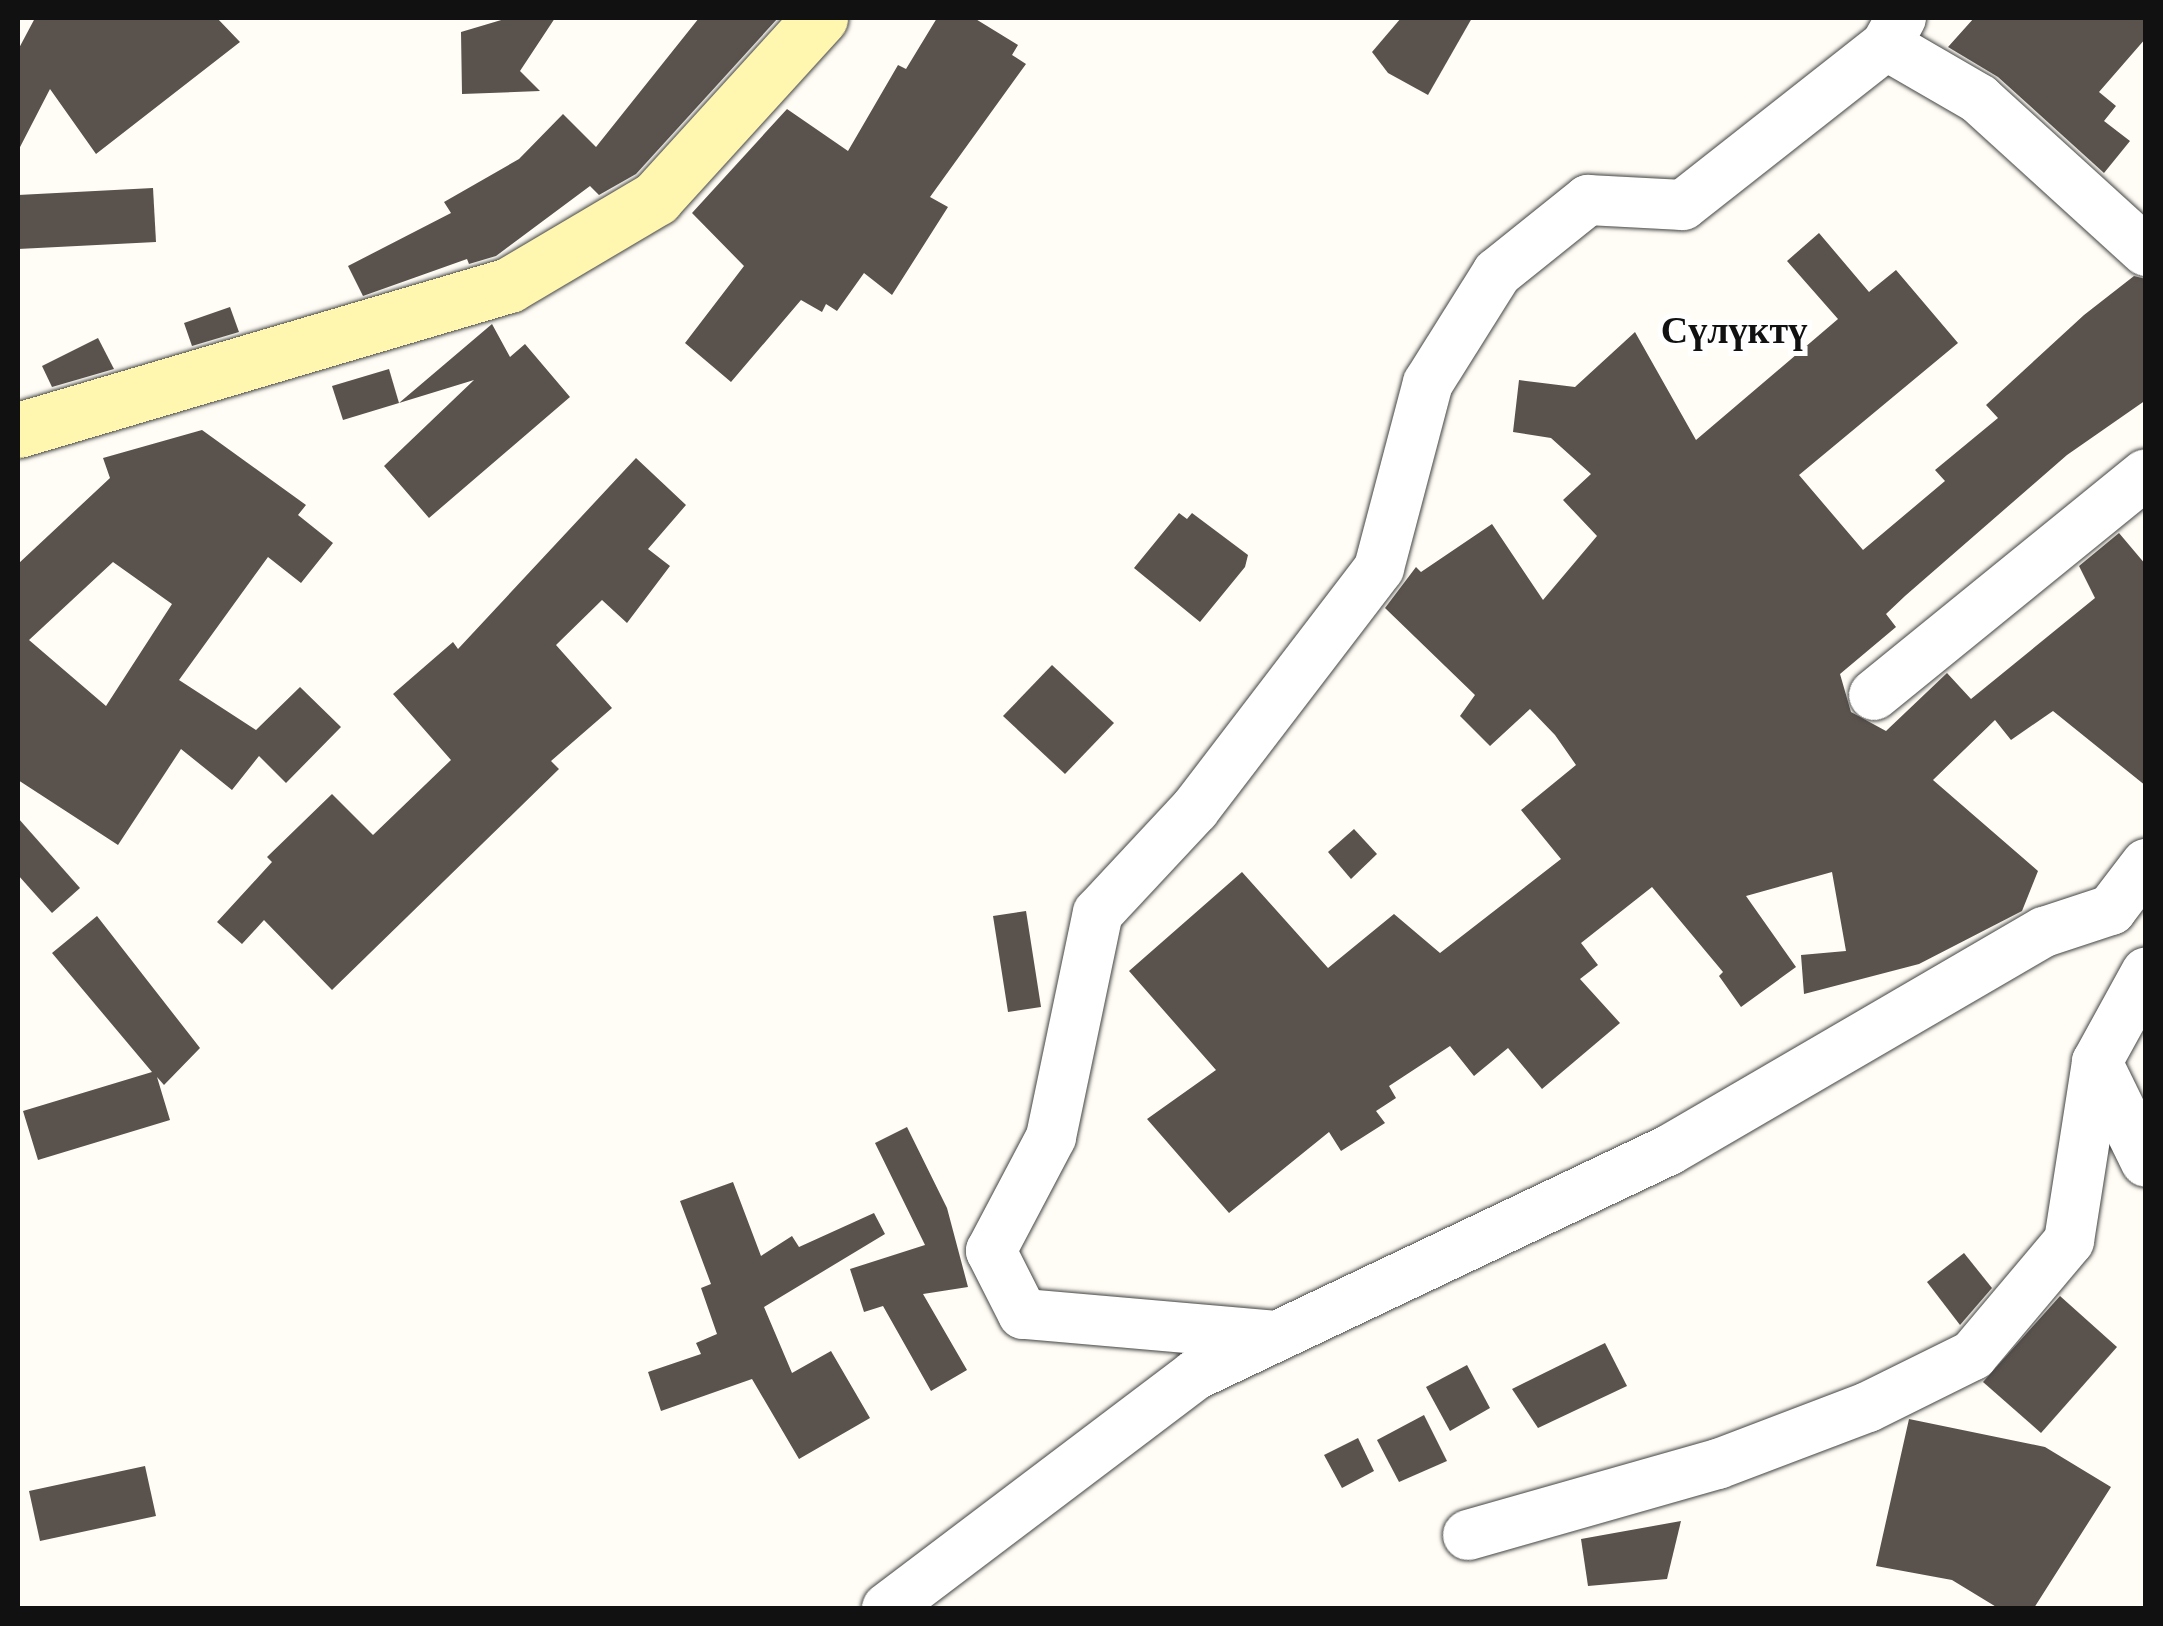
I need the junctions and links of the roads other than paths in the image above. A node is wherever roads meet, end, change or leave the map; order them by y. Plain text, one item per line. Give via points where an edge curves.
1 (820, 18) edge
2 (1893, 32) edge
3 (2146, 250) edge
4 (18, 430) edge
5 (2146, 474) edge
6 (1874, 695) dead end
7 (2146, 864) edge
8 (2112, 910) junction
9 (2146, 948) edge
10 (2146, 973) edge
11 (2097, 1062) junction
12 (2146, 1162) edge
13 (1277, 1336) junction
14 (1468, 1535) dead end
15 (887, 1608) edge

1 - 4 street via 656,198 509,284
2 - 3 street
2 - 13 street via 1683,205 1588,200 1497,273 1428,383 1380,568 1195,809 1098,912 1051,1138 990,1251 1023,1314
5 - 6 street
7 - 8 street
8 - 9 street
8 - 13 street via 2044,932 1669,1150
10 - 11 street
11 - 12 street
11 - 14 street via 2069,1240 1973,1355 1868,1407 1718,1464
13 - 15 street via 1195,1375

